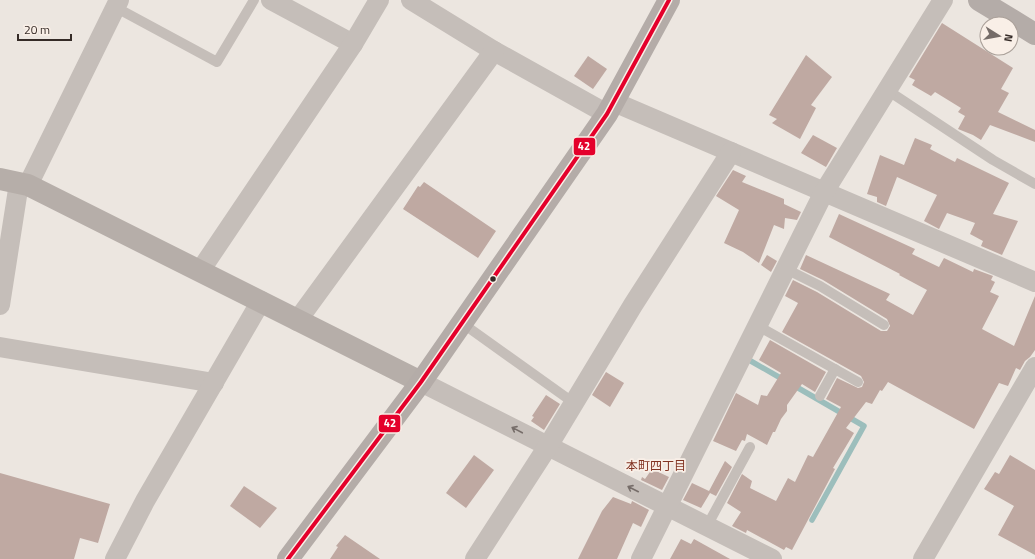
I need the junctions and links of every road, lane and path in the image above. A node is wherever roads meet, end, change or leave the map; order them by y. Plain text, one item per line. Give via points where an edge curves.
1 (254, 0) edge
2 (272, 0) edge
3 (380, 0) edge
4 (411, 0) edge
5 (670, 0) edge
6 (943, 0) edge
7 (979, 0) edge
8 (117, 4) edge
9 (1035, 34) edge
10 (353, 44) junction
11 (494, 51) junction
12 (887, 90) junction
13 (611, 108) junction
14 (732, 152) junction
15 (16, 182) edge
16 (1035, 184) edge
17 (824, 192) junction
18 (786, 270) junction
19 (200, 271) junction
20 (1035, 282) edge
21 (261, 301) junction
22 (0, 306) edge
23 (297, 321) junction
24 (462, 323) junction
25 (884, 324) dead end
26 (758, 326) junction
27 (0, 347) edge
28 (1035, 367) edge
29 (835, 369) junction
30 (421, 382) junction
31 (858, 382) dead end
32 (214, 383) junction
33 (820, 396) dead end
34 (574, 403) junction
35 (548, 446) junction
36 (750, 448) dead end
37 (668, 506) junction
38 (707, 526) junction
39 (116, 559) edge
40 (288, 559) edge
41 (475, 559) edge
42 (641, 559) edge
43 (772, 559) edge
44 (923, 559) edge

1 - 8 lane via 217,62
2 - 10 street
3 - 10 street
4 - 11 street
5 - 13 main road
6 - 12 street
7 - 9 main road
8 - 15 street
10 - 19 street
11 - 13 street
11 - 23 street
12 - 16 lane via 993,160
12 - 17 street
13 - 14 street
13 - 24 main road
14 - 17 street
14 - 34 street via 633,305
15 - 19 street
15 - 22 street
17 - 18 street
17 - 20 street
18 - 25 lane via 820,286
18 - 26 street
19 - 21 street
21 - 23 street
21 - 32 street
23 - 30 street
24 - 30 main road
24 - 34 lane
26 - 29 lane
26 - 37 street
27 - 32 street
28 - 44 street
29 - 31 lane
29 - 33 lane
35 -> 30 street
30 - 40 main road
32 - 39 street via 145,501
34 - 35 street
37 -> 35 street
35 - 41 street
36 - 38 lane
37 - 38 street
37 - 42 street
38 - 43 street

